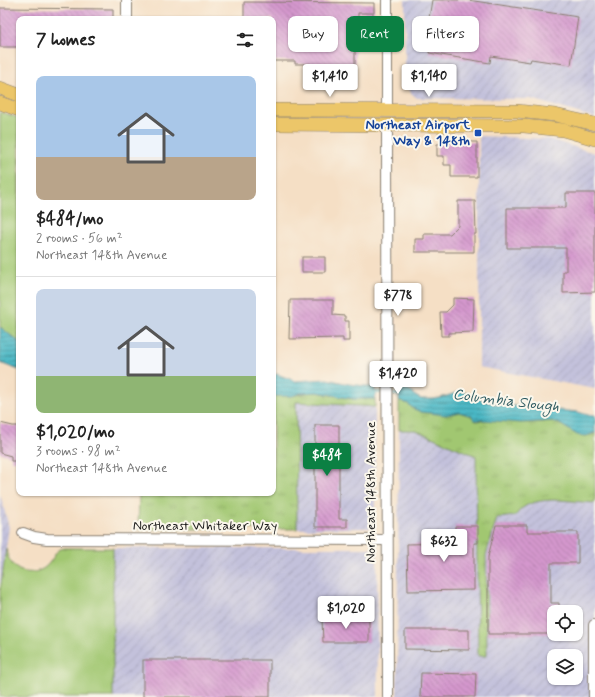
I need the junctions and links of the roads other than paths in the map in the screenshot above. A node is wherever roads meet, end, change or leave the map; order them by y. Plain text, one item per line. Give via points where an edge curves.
1 (127, 0) edge
2 (387, 0) edge
3 (127, 16) edge
4 (0, 88) edge
5 (16, 94) edge
6 (0, 103) edge
7 (16, 109) edge
8 (276, 110) edge
9 (387, 110) junction
10 (276, 124) edge
11 (387, 124) junction
12 (595, 124) edge
13 (595, 139) edge
14 (23, 533) dead end
15 (387, 540) junction
16 (594, 625) dead end
17 (388, 697) edge
18 (594, 697) edge

1 - 3 street
2 - 9 street, Northeast 148th Avenue
4 - 5 main road
6 - 7 main road
8 - 9 main road
9 - 11 main road, Northeast 148th Avenue
9 - 12 main road via 517,111 556,115
10 - 11 main road
11 - 13 main road via 524,126 563,130
11 - 15 street, Northeast 148th Avenue
14 - 15 street, Northeast Whitaker Way via 47,540
15 - 17 street, Northeast 148th Avenue
16 - 18 street

